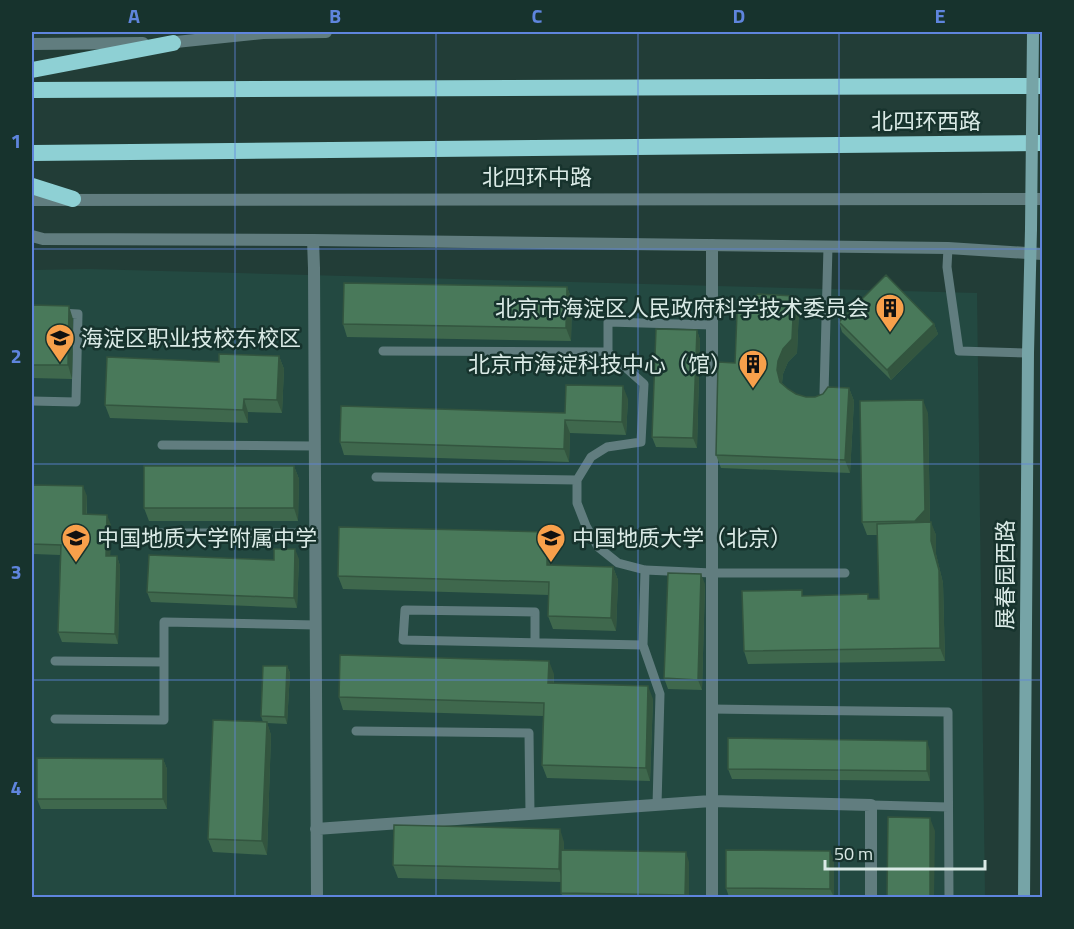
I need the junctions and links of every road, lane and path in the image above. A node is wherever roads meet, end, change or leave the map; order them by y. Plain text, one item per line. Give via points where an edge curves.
1 (326, 32) edge
2 (1033, 32) edge
3 (173, 43) junction
4 (32, 44) edge
5 (32, 70) edge
6 (1042, 86) edge
7 (32, 90) edge
8 (1042, 143) edge
9 (809, 144) joint
10 (32, 153) edge
11 (32, 186) edge
12 (73, 199) junction
13 (1042, 199) edge
14 (32, 200) edge
15 (32, 236) edge
16 (313, 240) junction
17 (712, 245) junction
18 (828, 247) junction
19 (948, 248) junction
20 (1036, 254) edge
21 (55, 313) edge
22 (712, 325) junction
23 (383, 351) dead end
24 (608, 352) junction
25 (1028, 353) junction
26 (824, 393) edge
27 (32, 401) edge
28 (162, 445) dead end
29 (315, 446) junction
30 (376, 477) dead end
31 (577, 480) junction
32 (159, 533) dead end
33 (315, 533) junction
34 (645, 570) junction
35 (712, 573) junction
36 (845, 573) dead end
37 (316, 625) junction
38 (535, 642) junction
39 (643, 645) junction
40 (55, 661) dead end
41 (164, 662) junction
42 (711, 709) junction
43 (55, 719) dead end
44 (356, 731) dead end
45 (711, 801) junction
46 (657, 805) junction
47 (871, 805) junction
48 (948, 807) junction
49 (530, 814) junction
50 (316, 829) junction
51 (317, 897) edge
52 (712, 897) edge
53 (871, 897) edge
54 (949, 897) edge
55 (1024, 897) edge

1 - 3 street via 263,33
2 - 20 main road, 展春园西路, bridge via 1030,229
3 - 4 street
3 - 5 highway
6 - 7 highway, 北四环西路
8 - 9 highway, 北四环西路
9 - 10 highway, 北四环中路
11 - 12 highway
12 - 13 street, 北四环中路
12 - 14 street, 北四环中路
15 - 16 street
16 - 17 street
16 - 29 street
17 - 18 street
17 - 22 street
18 - 19 street
18 - 26 lane
19 - 20 street
19 - 25 lane via 947,267 959,351
20 - 25 main road, 展春园西路
21 - 27 lane via 78,314 76,402
22 - 24 lane via 608,322
22 - 35 street
23 - 24 lane
24 - 31 lane via 644,384 641,442 607,447 591,457
25 - 55 main road, 展春园西路
28 - 29 lane
29 - 33 street
30 - 31 lane
31 - 34 lane via 577,504 598,547 618,563
32 - 33 lane
33 - 37 street
34 - 35 lane
34 - 39 lane
35 - 36 lane
35 - 42 street
37 - 41 lane via 164,622
37 - 50 street
38 - 38 lane via 404,640 405,610 535,612
38 - 39 lane
39 - 46 lane via 660,694
40 - 41 lane
41 - 43 lane via 164,720
42 - 45 street
42 - 48 lane via 948,712
44 - 49 lane via 529,734
45 - 46 street
45 - 47 street
45 - 52 street
46 - 49 street
47 - 48 lane
47 - 53 street
48 - 54 lane
49 - 50 street
50 - 51 street

